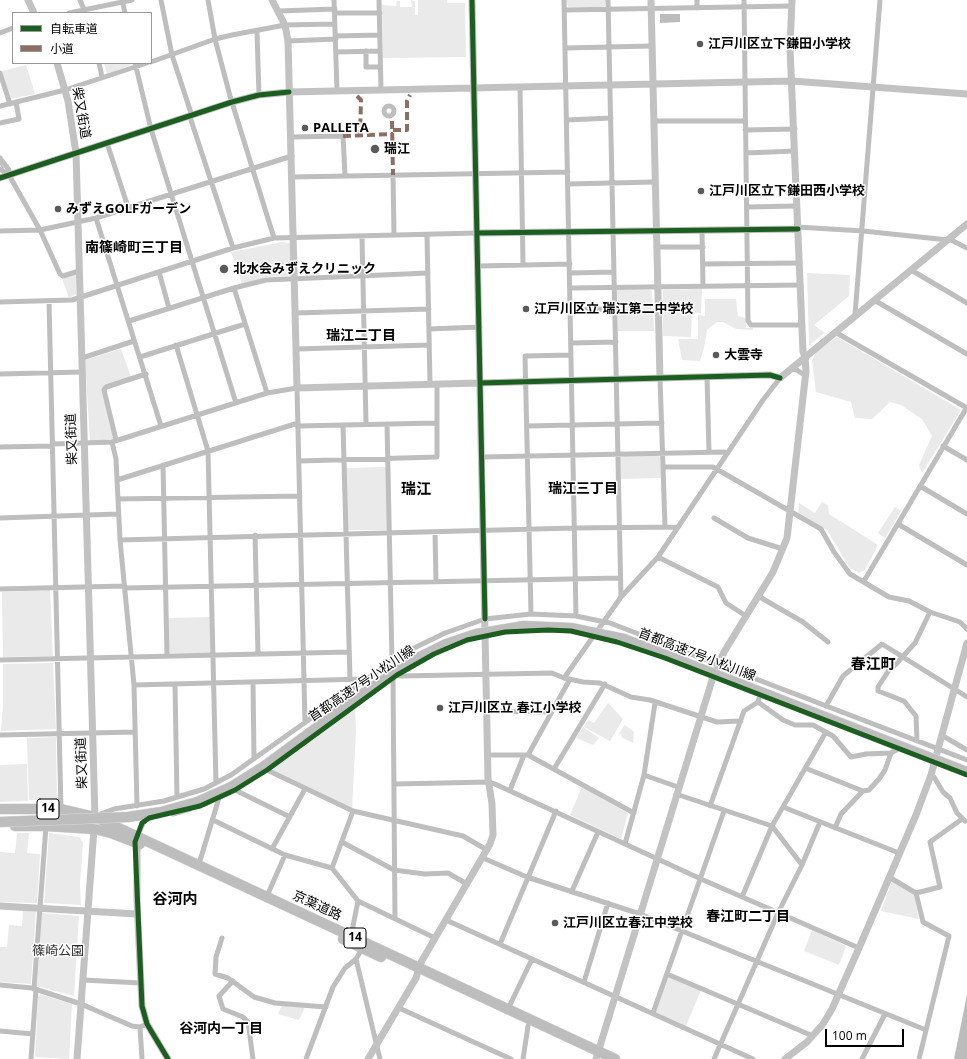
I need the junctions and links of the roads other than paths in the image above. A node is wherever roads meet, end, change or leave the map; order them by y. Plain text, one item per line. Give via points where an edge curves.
1 (28, 0) edge
2 (80, 0) edge
3 (132, 0) edge
4 (162, 0) edge
5 (208, 0) edge
6 (272, 0) edge
7 (334, 0) edge
8 (379, 0) edge
9 (472, 0) edge
10 (564, 0) edge
11 (608, 0) edge
12 (651, 0) edge
13 (697, 0) edge
14 (744, 0) edge
15 (880, 0) edge
16 (122, 1) edge
17 (792, 3) edge
18 (744, 7) junction
19 (697, 8) junction
20 (652, 9) junction
21 (564, 10) junction
22 (608, 10) junction
23 (85, 11) edge
24 (279, 11) junction
25 (335, 11) junction
26 (34, 12) edge
27 (125, 12) edge
28 (380, 13) junction
29 (335, 24) junction
30 (285, 25) junction
31 (12, 28) edge
32 (257, 32) junction
33 (0, 33) edge
34 (380, 35) junction
35 (335, 37) junction
36 (215, 39) junction
37 (288, 41) junction
38 (652, 46) junction
39 (610, 47) junction
40 (565, 48) junction
41 (366, 51) junction
42 (380, 51) junction
43 (336, 52) junction
44 (172, 55) junction
45 (152, 62) edge
46 (57, 64) edge
47 (98, 64) edge
48 (136, 65) edge
49 (380, 67) junction
50 (0, 73) edge
51 (102, 77) junction
52 (792, 81) junction
53 (746, 82) junction
54 (611, 84) junction
55 (653, 84) junction
56 (566, 85) junction
57 (474, 87) junction
58 (520, 87) junction
59 (874, 87) junction
60 (65, 90) junction
61 (337, 90) junction
62 (381, 90) junction
63 (289, 92) junction
64 (967, 94) edge
65 (259, 95) junction
66 (232, 102) junction
67 (13, 103) junction
68 (0, 106) edge
69 (191, 116) junction
70 (611, 118) junction
71 (567, 120) junction
72 (654, 121) junction
73 (745, 121) junction
74 (0, 123) edge
75 (151, 129) junction
76 (795, 129) junction
77 (745, 130) junction
78 (292, 137) junction
79 (107, 143) junction
80 (795, 151) junction
81 (76, 153) junction
82 (746, 153) junction
83 (292, 156) junction
84 (0, 158) edge
85 (252, 167) junction
86 (0, 169) edge
87 (476, 172) junction
88 (568, 172) junction
89 (521, 173) junction
90 (9, 175) junction
91 (345, 175) junction
92 (393, 175) junction
93 (293, 177) junction
94 (0, 178) edge
95 (211, 181) junction
96 (655, 182) junction
97 (613, 183) junction
98 (568, 184) junction
99 (171, 194) junction
100 (797, 206) junction
101 (128, 207) junction
102 (747, 207) junction
103 (96, 218) junction
104 (78, 222) junction
105 (967, 224) edge
106 (797, 228) junction
107 (40, 230) junction
108 (747, 230) junction
109 (702, 231) junction
110 (863, 231) junction
111 (0, 232) edge
112 (614, 232) junction
113 (656, 232) junction
114 (477, 233) junction
115 (523, 233) junction
116 (569, 233) junction
117 (394, 235) junction
118 (427, 235) junction
119 (362, 236) junction
120 (274, 238) junction
121 (295, 238) junction
122 (949, 239) junction
123 (656, 247) junction
124 (703, 247) junction
125 (232, 248) junction
126 (967, 248) edge
127 (192, 262) junction
128 (799, 263) junction
129 (570, 264) junction
130 (703, 264) junction
131 (748, 264) junction
132 (523, 265) junction
133 (478, 266) junction
134 (912, 270) junction
135 (79, 271) junction
136 (158, 272) junction
137 (614, 272) junction
138 (428, 273) junction
139 (570, 273) junction
140 (363, 275) junction
141 (295, 277) junction
142 (117, 285) junction
143 (748, 285) junction
144 (800, 285) junction
145 (657, 286) junction
146 (703, 286) junction
147 (234, 288) junction
148 (570, 288) junction
149 (615, 288) junction
150 (80, 297) junction
151 (204, 297) junction
152 (874, 300) junction
153 (49, 301) junction
154 (0, 302) edge
155 (967, 303) edge
156 (169, 308) junction
157 (429, 309) junction
158 (615, 309) junction
159 (571, 310) junction
160 (364, 311) junction
161 (296, 313) junction
162 (855, 315) junction
163 (129, 321) junction
164 (245, 324) junction
165 (802, 325) junction
166 (480, 327) junction
167 (429, 329) junction
168 (835, 332) junction
169 (215, 333) junction
170 (134, 341) junction
171 (616, 342) junction
172 (571, 343) junction
173 (176, 345) junction
174 (430, 345) junction
175 (364, 347) junction
176 (297, 349) junction
177 (967, 354) edge
178 (572, 355) junction
179 (140, 357) junction
180 (805, 357) junction
181 (82, 358) junction
182 (791, 369) junction
183 (82, 372) junction
184 (50, 373) junction
185 (0, 374) edge
186 (146, 374) junction
187 (806, 376) junction
188 (707, 377) junction
189 (660, 378) junction
190 (780, 378) junction
191 (616, 380) junction
192 (526, 382) junction
193 (572, 382) junction
194 (480, 383) junction
195 (434, 384) junction
196 (365, 386) junction
197 (298, 388) junction
198 (267, 394) junction
199 (236, 403) junction
200 (967, 408) edge
201 (197, 415) junction
202 (437, 423) junction
203 (662, 423) junction
204 (366, 424) junction
205 (387, 424) junction
206 (617, 424) junction
207 (298, 425) junction
208 (343, 425) junction
209 (573, 425) junction
210 (161, 426) junction
211 (527, 426) junction
212 (114, 441) junction
213 (84, 444) junction
214 (52, 445) junction
215 (944, 446) junction
216 (0, 447) edge
217 (208, 451) junction
218 (709, 452) junction
219 (663, 453) junction
220 (618, 454) junction
221 (728, 454) junction
222 (574, 455) junction
223 (528, 456) junction
224 (482, 457) junction
225 (388, 458) junction
226 (344, 460) junction
227 (967, 460) edge
228 (299, 461) junction
229 (163, 465) junction
230 (663, 467) junction
231 (718, 470) junction
232 (117, 480) junction
233 (920, 486) junction
234 (300, 496) junction
235 (210, 497) junction
236 (164, 498) junction
237 (118, 499) junction
238 (789, 512) junction
239 (118, 514) junction
240 (967, 514) edge
241 (87, 515) junction
242 (54, 516) junction
243 (0, 518) edge
244 (714, 518) dead end
245 (898, 524) junction
246 (665, 526) junction
247 (620, 527) junction
248 (678, 527) junction
249 (574, 528) junction
250 (530, 529) junction
251 (484, 530) junction
252 (389, 532) junction
253 (435, 532) junction
254 (346, 533) junction
255 (301, 534) junction
256 (256, 535) junction
257 (210, 536) junction
258 (164, 537) junction
259 (120, 540) junction
260 (783, 549) junction
261 (658, 557) junction
262 (967, 565) edge
263 (620, 578) junction
264 (576, 579) junction
265 (531, 580) junction
266 (484, 581) junction
267 (864, 581) junction
268 (436, 582) junction
269 (391, 583) junction
270 (302, 584) junction
271 (347, 584) junction
272 (257, 585) junction
273 (212, 586) junction
274 (88, 587) junction
275 (125, 587) junction
276 (166, 587) junction
277 (56, 588) junction
278 (0, 589) edge
279 (758, 596) junction
280 (621, 597) junction
281 (930, 612) junction
282 (531, 614) junction
283 (576, 616) junction
284 (746, 616) junction
285 (485, 620) junction
286 (603, 622) junction
287 (967, 629) edge
288 (485, 636) junction
289 (594, 636) junction
290 (828, 642) dead end
291 (967, 643) edge
292 (349, 652) junction
293 (304, 653) junction
294 (258, 654) junction
295 (213, 655) junction
296 (167, 656) junction
297 (130, 657) junction
298 (902, 657) junction
299 (90, 658) junction
300 (0, 660) edge
301 (57, 660) junction
302 (392, 661) junction
303 (719, 664) junction
304 (486, 675) junction
305 (395, 676) junction
306 (713, 677) junction
307 (350, 679) junction
308 (366, 679) junction
309 (567, 679) junction
310 (304, 681) junction
311 (253, 682) junction
312 (214, 683) junction
313 (175, 684) junction
314 (605, 684) junction
315 (134, 685) junction
316 (955, 690) junction
317 (760, 695) junction
318 (967, 697) edge
319 (655, 702) junction
320 (758, 702) junction
321 (826, 706) junction
322 (487, 711) junction
323 (744, 711) junction
324 (550, 712) junction
325 (700, 718) junction
326 (735, 721) junction
327 (741, 721) junction
328 (305, 723) junction
329 (135, 732) junction
330 (826, 732) junction
331 (93, 733) junction
332 (58, 734) junction
333 (0, 735) edge
334 (943, 736) junction
335 (917, 741) junction
336 (898, 749) junction
337 (939, 749) junction
338 (967, 750) edge
339 (891, 753) junction
340 (488, 755) junction
341 (526, 755) junction
342 (254, 759) junction
343 (967, 760) edge
344 (935, 763) junction
345 (967, 764) edge
346 (805, 768) junction
347 (554, 769) junction
348 (267, 770) junction
349 (967, 772) edge
350 (931, 775) junction
351 (644, 776) junction
352 (967, 776) edge
353 (489, 782) junction
354 (216, 783) junction
355 (395, 784) junction
356 (678, 787) junction
357 (305, 789) junction
358 (235, 790) junction
359 (510, 790) junction
360 (863, 791) junction
361 (676, 794) junction
362 (177, 798) junction
363 (219, 798) junction
364 (137, 806) junction
365 (710, 806) junction
366 (783, 807) junction
367 (0, 809) edge
368 (61, 809) junction
369 (724, 810) junction
370 (353, 811) junction
371 (556, 812) junction
372 (634, 813) junction
373 (0, 815) edge
374 (95, 816) junction
375 (290, 817) junction
376 (213, 820) junction
377 (395, 821) junction
378 (0, 822) edge
379 (820, 822) junction
380 (0, 826) edge
381 (46, 826) junction
382 (772, 826) junction
383 (835, 828) junction
384 (94, 829) junction
385 (598, 832) junction
386 (136, 839) junction
387 (342, 842) junction
388 (625, 844) junction
389 (272, 849) junction
390 (487, 850) junction
391 (899, 853) junction
392 (285, 855) junction
393 (483, 858) junction
394 (657, 859) junction
395 (199, 864) junction
396 (802, 865) junction
397 (332, 868) junction
398 (394, 870) junction
399 (527, 877) junction
400 (889, 877) junction
401 (701, 879) junction
402 (467, 884) junction
403 (572, 891) junction
404 (916, 893) junction
405 (267, 896) junction
406 (742, 897) junction
407 (358, 901) junction
408 (608, 903) junction
409 (0, 906) edge
410 (40, 908) junction
411 (88, 911) junction
412 (778, 913) junction
413 (137, 914) junction
414 (640, 914) junction
415 (395, 918) junction
416 (446, 920) junction
417 (682, 930) junction
418 (351, 936) junction
419 (222, 938) dead end
420 (435, 938) junction
421 (500, 944) junction
422 (859, 948) junction
423 (362, 949) junction
424 (356, 959) junction
425 (532, 959) junction
426 (757, 961) junction
427 (418, 971) junction
428 (667, 974) junction
429 (83, 980) junction
430 (233, 981) junction
431 (584, 982) junction
432 (141, 983) junction
433 (0, 985) edge
434 (35, 989) junction
435 (838, 995) junction
436 (615, 996) junction
437 (81, 1004) junction
438 (738, 1004) junction
439 (326, 1008) junction
440 (399, 1008) junction
441 (508, 1009) junction
442 (653, 1013) junction
443 (885, 1014) junction
444 (143, 1026) junction
445 (528, 1026) junction
446 (926, 1030) junction
447 (0, 1031) edge
448 (34, 1034) junction
449 (813, 1036) junction
450 (378, 1044) junction
451 (721, 1044) junction
452 (598, 1057) edge
453 (789, 1058) edge
454 (31, 1059) edge
455 (77, 1059) edge
456 (142, 1059) edge
457 (168, 1059) edge
458 (253, 1059) edge
459 (306, 1059) edge
460 (368, 1059) edge
461 (380, 1059) edge
462 (511, 1059) edge
463 (523, 1059) edge
464 (615, 1059) edge
465 (714, 1059) edge
466 (753, 1059) edge
467 (862, 1059) edge
468 (920, 1059) edge

1 - 26 street
2 - 23 street
3 - 16 street
4 - 44 street
5 - 36 street
6 - 24 street
7 - 25 street
8 - 28 street
9 - 57 street
10 - 21 street
11 - 22 street
12 - 20 street
13 - 19 street
14 - 18 street
15 - 59 street
16 - 23 street
16 - 27 street
17 - 18 street
17 - 52 street
18 - 19 street
18 - 53 street
19 - 20 street
20 - 22 street
20 - 38 street
21 - 22 street
21 - 40 street
22 - 39 street
24 - 25 street
24 - 30 street
25 - 28 street
25 - 29 street
28 - 34 street
29 - 30 street
29 - 35 street
30 - 32 street
30 - 37 street
31 - 33 street
32 - 36 street
32 - 65 street
34 - 35 street
34 - 42 street
35 - 37 street
35 - 43 street
36 - 44 street
36 - 66 street
37 - 63 street
38 - 39 street
38 - 55 street
39 - 40 street
39 - 54 street
40 - 56 street
41 - 42 street
41 - 43 street
41 - 49 street via 366,67
42 - 49 street
43 - 61 street
44 - 45 street
44 - 69 street
46 - 60 street, 柴又街道
47 - 51 street
48 - 51 street
48 - 75 street
49 - 62 street
50 - 67 street
51 - 60 street
52 - 53 street
52 - 59 street
52 - 76 street
53 - 55 street
53 - 73 street
54 - 55 street
54 - 56 street
54 - 70 street
55 - 72 street
56 - 58 street
56 - 71 street
57 - 58 street
57 - 62 street
57 - 87 street
58 - 89 street
59 - 64 street
59 - 110 street
60 - 67 street
60 - 81 street, 柴又街道
61 - 62 street
61 - 63 street
63 - 65 street
63 - 78 street
65 - 66 street
66 - 69 street
66 - 85 street
67 - 68 street
67 - 74 street via 19,119
69 - 75 street
69 - 95 street
70 - 71 street
70 - 97 street
71 - 88 street
72 - 73 street
72 - 96 street
73 - 77 street
75 - 79 street
75 - 99 street
76 - 77 street
76 - 80 street
77 - 82 street
78 - 83 street
78 - 91 street via 343,136
79 - 81 street
79 - 101 street
80 - 82 street
80 - 100 street
81 - 90 street
81 - 104 street, 柴又街道
82 - 102 street
83 - 85 street
83 - 93 street
84 - 90 street via 9,170
85 - 95 street
85 - 120 street
86 - 90 street
87 - 89 street
87 - 92 street
87 - 114 street
88 - 89 street
88 - 98 street
89 - 115 street
90 - 94 street
90 - 107 street
91 - 92 street
91 - 93 street
92 - 117 street
93 - 121 street
95 - 99 street
95 - 125 street
96 - 97 street
96 - 113 street
97 - 98 street
97 - 112 street
98 - 116 street
99 - 101 street
99 - 127 street
100 - 102 street
100 - 106 street
101 - 103 street
102 - 108 street
103 - 104 street
103 - 142 street
104 - 107 street
104 - 135 street, 柴又街道
105 - 122 street
106 - 108 street
106 - 110 street
106 - 128 street
107 - 111 street
107 - 135 street via 60,274 63,276
108 - 109 street
108 - 131 street
109 - 113 street
109 - 124 street
110 - 122 street
110 - 162 street
112 - 113 street
112 - 116 street
112 - 137 street
113 - 123 street
114 - 115 street
114 - 118 street
114 - 133 street
115 - 116 street
115 - 132 street
116 - 129 street
117 - 118 street
117 - 119 street
118 - 138 street
119 - 121 street
119 - 140 street
120 - 121 street
120 - 125 street
121 - 141 street
122 - 126 street
122 - 134 street
123 - 124 street
123 - 145 street
124 - 130 street
125 - 127 street
127 - 136 street
127 - 151 street
128 - 131 street
128 - 144 street
129 - 132 street
129 - 139 street
130 - 131 street
130 - 146 street
131 - 143 street
132 - 133 street
133 - 166 street
134 - 152 street
134 - 155 street
135 - 150 street, 柴又街道
136 - 142 street
136 - 156 street
137 - 139 street
137 - 149 street
138 - 140 street
138 - 157 street
139 - 148 street
140 - 141 street
140 - 160 street
141 - 147 street via 266,280
141 - 161 street
142 - 150 street
142 - 163 street
143 - 144 street
143 - 146 street
143 - 165 street via 749,324
144 - 165 street
145 - 146 street
145 - 149 street
145 - 189 street
147 - 151 street
147 - 164 street
148 - 149 street
148 - 159 street
149 - 158 street
150 - 153 street
150 - 181 street, 柴又街道
151 - 156 street
151 - 169 street
152 - 162 street
152 - 177 street
153 - 154 street
153 - 184 street
156 - 163 street
157 - 160 street
157 - 167 street
158 - 159 street
158 - 171 street
159 - 172 street
160 - 161 street
160 - 175 street
161 - 176 street
162 - 168 street
163 - 170 street
164 - 169 street
164 - 198 street
165 - 180 street
166 - 167 street
166 - 194 street
167 - 174 street
168 - 180 street
168 - 200 street
169 - 173 street
169 - 199 street
170 - 179 street
170 - 181 street
171 - 172 street
171 - 191 street
172 - 178 street
173 - 179 street
173 - 201 street
174 - 175 street
174 - 195 street
175 - 176 street
175 - 196 street
176 - 197 street
178 - 192 street via 525,356
178 - 193 street
179 - 186 street
180 - 182 street
180 - 187 street
181 - 183 street, 柴又街道
182 - 187 street
182 - 190 street
183 - 184 street
183 - 213 street, 柴又街道
184 - 185 street
184 - 214 street
186 - 210 street
186 - 212 street via 106,387 104,390
187 - 238 street
188 - 189 street
188 - 190 street via 770,375
188 - 218 street
189 - 191 street
189 - 203 street
190 - 221 street
191 - 193 street
191 - 206 street
192 - 193 street
192 - 194 street
192 - 211 street
193 - 209 street
194 - 195 street
194 - 224 street
195 - 196 street
195 - 202 street
196 - 197 street
196 - 204 street
197 - 198 street
197 - 207 street
198 - 199 street
199 - 201 street
200 - 215 street
201 - 210 street
201 - 217 street
202 - 205 street
202 - 225 street via 437,457
203 - 206 street
203 - 219 street
204 - 205 street
204 - 208 street
205 - 225 street
206 - 209 street
206 - 220 street
207 - 208 street
207 - 217 street
207 - 228 street
208 - 226 street
209 - 211 street
209 - 222 street
210 - 212 street
211 - 223 street
212 - 213 street
212 - 232 street
213 - 214 street
213 - 241 street, 柴又街道
214 - 216 street
214 - 242 street
215 - 227 street
215 - 233 street
217 - 229 street
217 - 235 street
218 - 219 street
218 - 221 street
219 - 220 street
219 - 230 street
220 - 222 street
220 - 247 street
221 - 231 street
222 - 223 street
222 - 249 street
223 - 224 street
223 - 250 street
224 - 251 street
225 - 226 street
225 - 252 street
226 - 228 street
226 - 254 street
228 - 234 street
229 - 232 street
229 - 236 street
230 - 231 street via 713,467
230 - 246 street
231 - 238 street
231 - 248 street
232 - 237 street
233 - 240 street
233 - 245 street
234 - 235 street
234 - 255 street
235 - 236 street
235 - 257 street
236 - 237 street
236 - 258 street
237 - 239 street
238 - 260 street via 787,538
238 - 267 street via 821,529 847,570
239 - 241 street
239 - 259 street
241 - 242 street
241 - 274 street, 柴又街道
242 - 243 street
242 - 277 street
244 - 260 street via 748,538
245 - 262 street
245 - 267 street
246 - 247 street
246 - 248 street
247 - 249 street
247 - 263 street
248 - 261 street
249 - 250 street
249 - 264 street
250 - 251 street
250 - 265 street
251 - 253 street
251 - 266 street
252 - 253 street
252 - 254 street
252 - 269 street
253 - 268 street
254 - 255 street
254 - 271 street
255 - 256 street
255 - 270 street
256 - 257 street
256 - 272 street
257 - 258 street
257 - 273 street
258 - 259 street
258 - 276 street
259 - 275 street
260 - 279 street
261 - 280 street
261 - 284 street via 718,587 726,603
263 - 264 street
263 - 280 street
264 - 265 street
264 - 283 street
265 - 266 street
265 - 282 street
266 - 268 street
266 - 285 street
267 - 281 street via 889,597 909,601
268 - 269 street
269 - 271 street
269 - 302 street
270 - 271 street
270 - 272 street
270 - 293 street
271 - 292 street
272 - 273 street
272 - 294 street
273 - 276 street
273 - 295 street
274 - 275 street
274 - 277 street
274 - 299 street, 柴又街道
275 - 276 street
275 - 297 street
276 - 296 street
277 - 278 street
277 - 301 street
279 - 284 street
279 - 290 street via 803,622
280 - 286 street
281 - 287 street via 962,623
281 - 298 street via 915,643
282 - 283 street
282 - 285 street
283 - 286 street
284 - 303 street
285 - 288 street
285 - 302 street via 427,641
286 - 289 street
286 - 303 street
288 - 289 street via 526,630 548,630
288 - 304 street
288 - 305 street via 450,647
289 - 306 street via 642,650
289 - 309 street
291 - 316 street
292 - 293 street
292 - 307 street
293 - 294 street
293 - 310 street
294 - 295 street
295 - 296 street
295 - 312 street
296 - 297 street
297 - 299 street
297 - 315 street
298 - 316 street
298 - 321 street via 882,644 843,676
298 - 335 street via 889,670 878,690 904,701 916,716
299 - 301 street
299 - 331 street, 柴又街道
300 - 301 street
301 - 332 street
302 - 308 street
303 - 306 street
303 - 321 street
304 - 305 street
304 - 309 street via 552,673
304 - 322 street
305 - 348 street
305 - 355 street
306 - 317 street
306 - 325 street
307 - 308 street
307 - 310 street
308 - 328 street
309 - 314 street
309 - 324 street
310 - 311 street
310 - 328 street
311 - 312 street
311 - 342 street
312 - 313 street
312 - 354 street
313 - 315 street
313 - 362 street
314 - 319 street via 631,697
314 - 347 street
315 - 329 street
316 - 318 street
316 - 334 street
317 - 320 street
317 - 336 street
319 - 325 street
319 - 351 street
320 - 323 street
320 - 330 street via 783,720 795,725 813,725
321 - 335 street
322 - 324 street
322 - 340 street
323 - 326 street
323 - 327 street
324 - 341 street
325 - 326 street via 717,722
325 - 356 street
326 - 327 street
327 - 365 street
328 - 342 street
329 - 331 street
329 - 364 street
330 - 339 street via 833,736 851,757
330 - 346 street
331 - 332 street
331 - 374 street, 柴又街道
332 - 333 street
332 - 368 street
334 - 337 street
334 - 338 street
335 - 337 street
336 - 339 street
336 - 344 street
337 - 343 street
337 - 344 street
339 - 360 street via 879,779 869,790
340 - 341 street
340 - 353 street
341 - 347 street
341 - 359 street
342 - 354 street
344 - 350 street
344 - 352 street
345 - 373 highway, 首都高速7号小松川線 via 626,633 572,622 523,620 491,624 470,630 417,651 377,676 245,772 195,796 160,806 127,811
346 - 360 street
346 - 366 street
347 - 372 street
348 - 357 street
348 - 358 street
349 - 378 highway, 首都高速7号小松川線, bridge via 637,644 606,634 571,628 524,626 476,634 446,644 416,659 370,688 263,767 231,787 197,802 145,815
350 - 391 street
350 - 404 street via 964,820 930,842 940,887
351 - 356 street
351 - 372 street
353 - 355 street
353 - 359 street
353 - 390 street via 493,835
354 - 362 street
355 - 377 street
356 - 361 street
357 - 370 street
357 - 375 street
358 - 363 street
358 - 375 street
359 - 371 street
360 - 383 street via 841,814
361 - 365 street
361 - 394 street
362 - 364 street
363 - 376 street
363 - 386 street via 182,812 144,820
364 - 374 street via 114,809
365 - 369 street
366 - 379 street
366 - 382 street
367 - 368 highway, 京葉道路 / 14
368 - 374 highway, 京葉道路 / 14
369 - 382 street
369 - 401 street
370 - 377 street
370 - 387 street
371 - 385 street
371 - 399 street
372 - 388 street
374 - 386 highway, 京葉道路 / 14
375 - 389 street
376 - 389 street
376 - 395 street
377 - 390 street via 463,836
377 - 398 street
379 - 383 street
379 - 396 street
380 - 381 highway, 京葉道路 / 14
381 - 384 highway, 京葉道路 / 14
381 - 410 street
382 - 396 street
382 - 406 street
383 - 391 street
384 - 386 highway, 京葉道路 / 14
384 - 411 street
385 - 388 street
385 - 403 street
386 - 395 highway, 京葉道路 / 14
386 - 413 street
386 - 423 highway, 京葉道路 / 14
387 - 397 street
387 - 398 street
388 - 394 street
389 - 392 street
390 - 393 street
391 - 400 street
392 - 397 street
392 - 405 street
393 - 399 street
393 - 402 street
394 - 401 street
394 - 414 street
395 - 405 highway, 京葉道路 / 14
396 - 412 street
397 - 407 street
398 - 402 street via 425,874 448,873
398 - 415 street
399 - 403 street
399 - 421 street
400 - 404 street
400 - 422 street
401 - 406 street
401 - 417 street
402 - 416 street
403 - 408 street
404 - 446 street via 923,922 949,936
405 - 418 highway, 京葉道路 / 14
406 - 412 street
407 - 415 street
407 - 418 street
408 - 414 street
408 - 431 street
409 - 410 street
410 - 411 street
410 - 434 street
411 - 413 street
411 - 429 street
412 - 422 street
412 - 426 street
413 - 432 street
414 - 417 street
414 - 436 street
415 - 420 street
416 - 420 street
416 - 421 street
417 - 426 street
417 - 428 street
418 - 427 highway, 京葉道路 / 14
419 - 430 street via 216,957 215,974
420 - 427 street
421 - 425 street
422 - 435 street
423 - 424 street
423 - 427 highway, 京葉道路 / 14
424 - 439 street via 339,976
424 - 450 street
425 - 431 street
425 - 441 street
426 - 435 street
426 - 438 street
427 - 440 street
427 - 441 highway, 京葉道路 / 14
427 - 445 highway, 京葉道路 / 14
428 - 438 street
428 - 442 street
429 - 432 street
429 - 437 street
430 - 439 street via 256,998 276,1003
430 - 458 street via 219,996 223,1009 243,1017 248,1022
431 - 436 street
432 - 444 street
433 - 434 street
434 - 437 street
434 - 448 street
435 - 443 street
435 - 449 street via 823,1024
436 - 442 street
436 - 452 street
437 - 444 street via 132,1026
437 - 455 street
438 - 449 street
438 - 451 street
439 - 459 street
440 - 450 street
440 - 462 street
441 - 452 highway, 京葉道路 / 14
442 - 451 street
443 - 446 street
443 - 467 street
444 - 456 street
444 - 457 street
445 - 452 highway, 京葉道路 / 14
445 - 463 street
446 - 468 street
447 - 448 street
448 - 454 street
449 - 453 street
450 - 460 street
450 - 461 street
451 - 465 street
451 - 466 street
452 - 464 highway, 京葉道路 / 14

